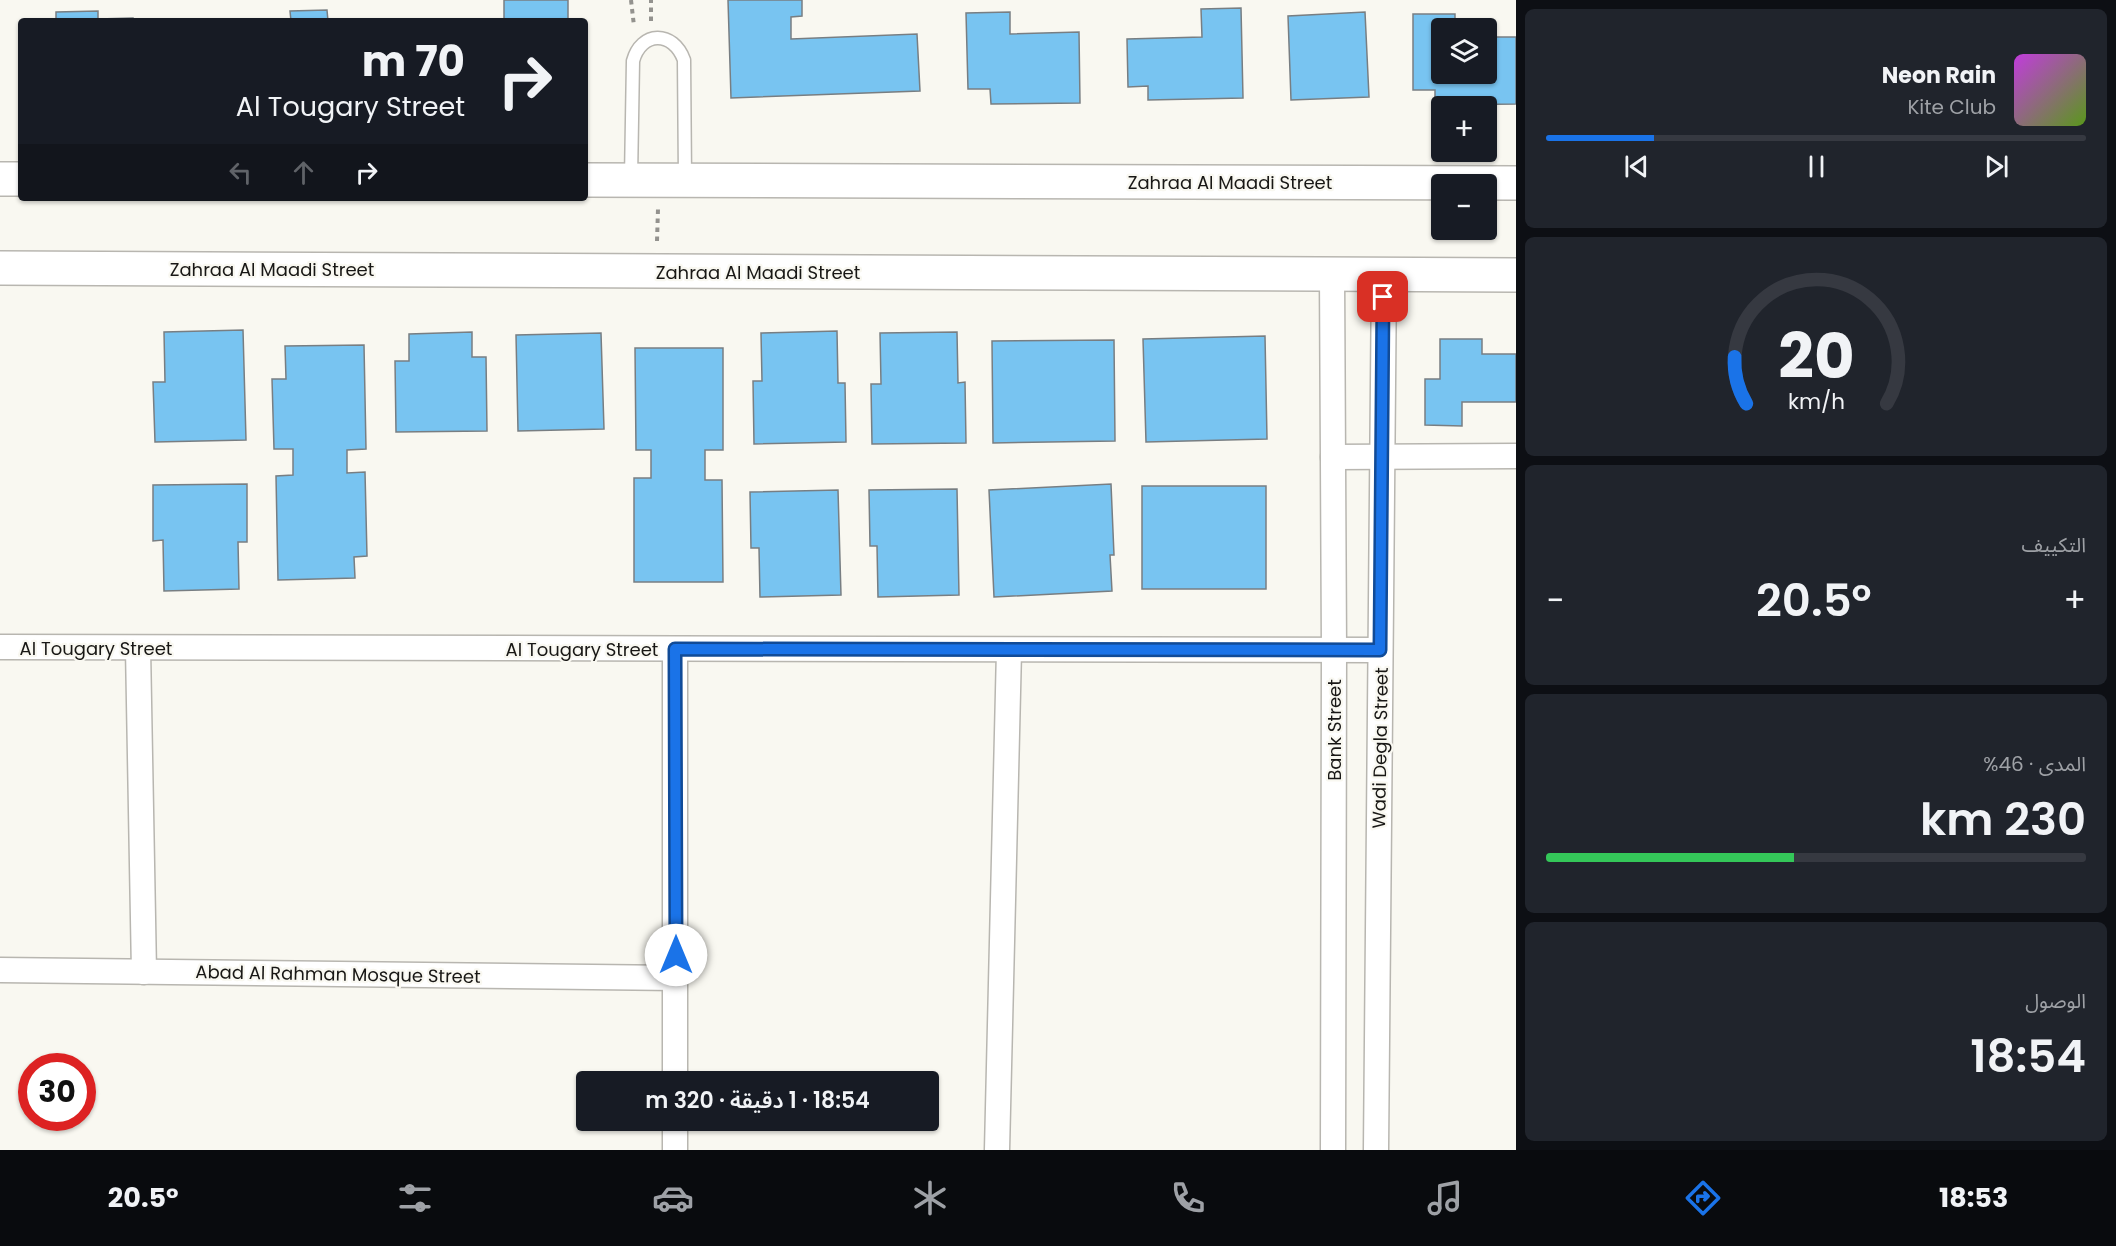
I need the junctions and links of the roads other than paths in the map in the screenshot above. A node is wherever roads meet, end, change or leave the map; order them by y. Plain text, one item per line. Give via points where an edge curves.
1 (0, 179) edge
2 (18, 179) edge
3 (588, 180) edge
4 (659, 180) junction
5 (1516, 183) edge
6 (0, 268) edge
7 (1332, 274) junction
8 (1384, 274) junction
9 (1516, 275) edge
10 (1382, 456) junction
11 (1516, 456) edge
12 (1333, 457) junction
13 (0, 647) edge
14 (138, 648) junction
15 (675, 649) junction
16 (1009, 650) junction
17 (1334, 650) junction
18 (1380, 650) junction
19 (0, 970) edge
20 (144, 972) junction
21 (676, 978) junction
22 (675, 1071) edge
23 (675, 1131) edge
24 (675, 1150) edge
25 (997, 1150) edge
26 (1333, 1150) edge
27 (1376, 1150) edge

1 - 2 main road
3 - 4 main road, Zahraa Al Maadi Street
4 - 4 lane via 684,60 676,45 660,38 642,44 633,62
4 - 5 main road, Zahraa Al Maadi Street
6 - 7 main road, Zahraa Al Maadi Street
7 - 8 main road, Zahraa Al Maadi Street
7 - 12 street, Bank Street
8 - 9 main road, Zahraa Al Maadi Street
8 - 10 street, Wadi Degla Street
10 - 11 street
10 - 12 street
10 - 18 street, Wadi Degla Street
12 - 17 street, Bank Street
13 - 14 street, Al Tougary Street
14 - 15 street, Al Tougary Street
14 - 20 street
15 - 16 street, Al Tougary Street
15 - 21 street
16 - 17 street, Al Tougary Street
16 - 25 street
17 - 18 street, Al Tougary Street
17 - 26 street, Bank Street
18 - 27 street, Wadi Degla Street
19 - 20 street, Abad Al Rahman Mosque Street
20 - 21 street, Abad Al Rahman Mosque Street
21 - 22 street
23 - 24 street

